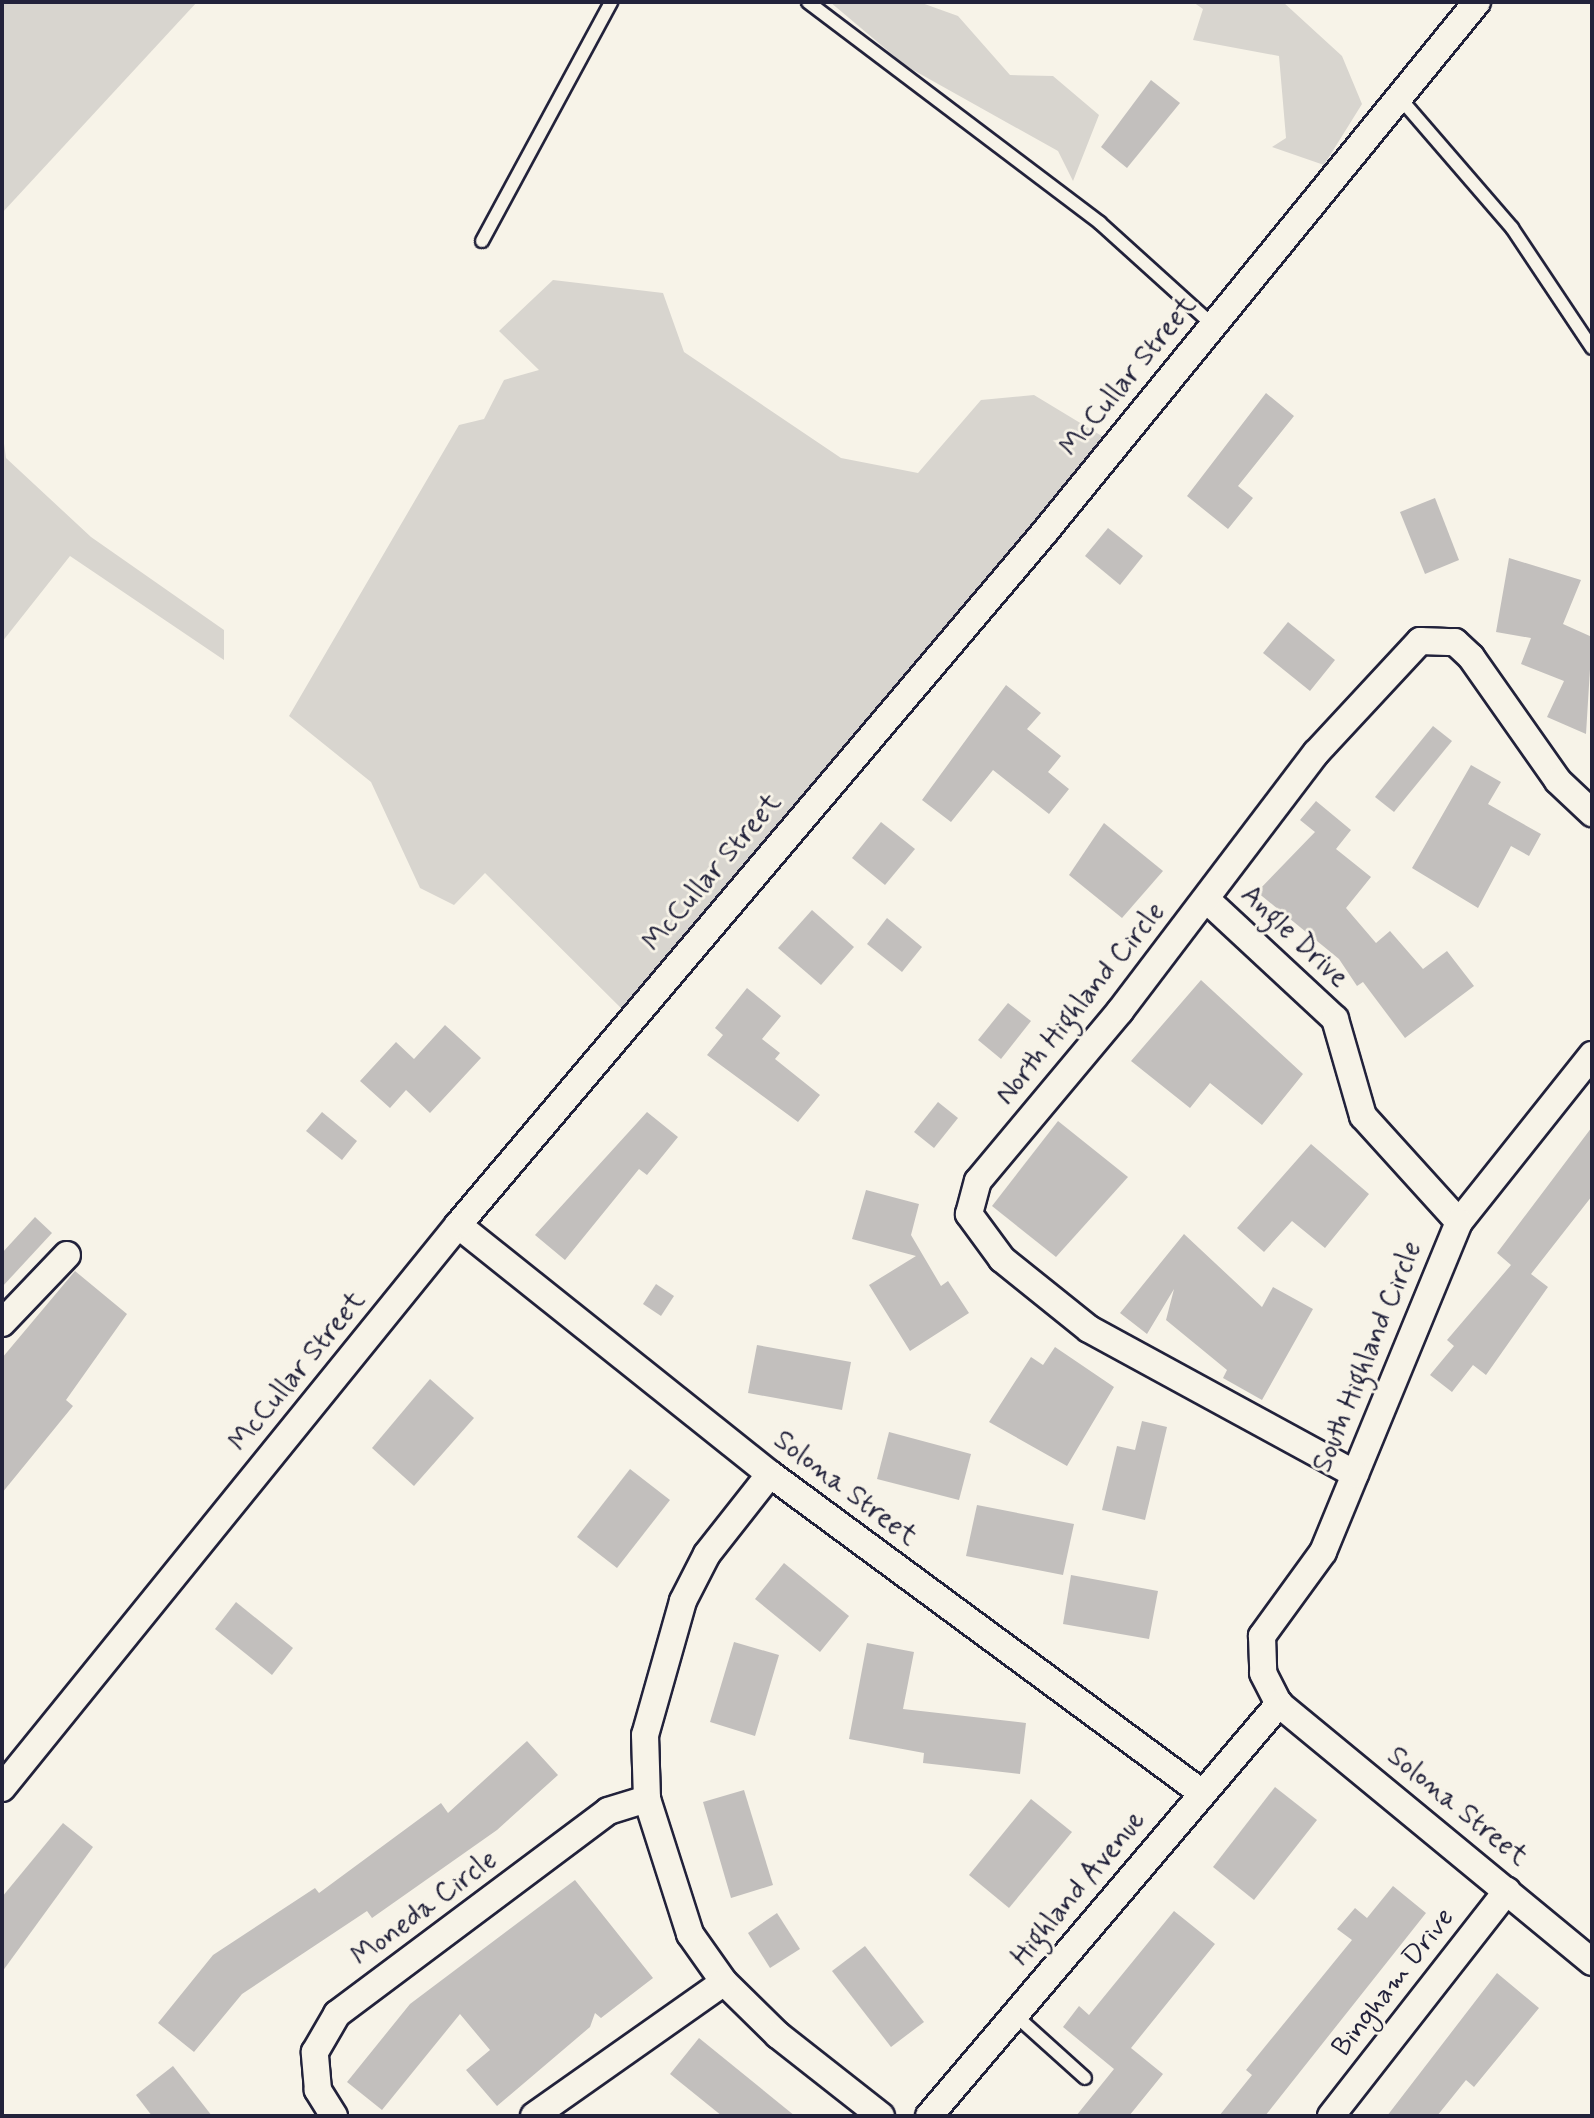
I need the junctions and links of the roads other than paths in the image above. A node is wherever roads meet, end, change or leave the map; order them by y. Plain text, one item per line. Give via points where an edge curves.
1 (611, 2) edge
2 (808, 2) edge
3 (1477, 2) edge
4 (1399, 97) junction
5 (482, 241) dead end
6 (1213, 325) junction
7 (1592, 348) edge
8 (1592, 813) edge
9 (1206, 899) junction
10 (1592, 1055) edge
11 (1459, 1222) junction
12 (458, 1225) junction
13 (67, 1255) dead end
14 (2, 1323) edge
15 (770, 1474) junction
16 (1355, 1474) junction
17 (1279, 1704) junction
18 (2, 1788) edge
19 (1202, 1793) junction
20 (647, 1799) junction
21 (1507, 1891) junction
22 (1592, 1962) edge
23 (724, 1982) junction
24 (1015, 2015) junction
25 (1085, 2078) dead end
26 (334, 2116) edge
27 (534, 2116) edge
28 (881, 2116) edge
29 (929, 2116) edge
30 (1331, 2116) edge

1 - 5 lane
2 - 6 lane via 1100,223
3 - 4 street, McCullar Street
4 - 6 street, McCullar Street
4 - 7 lane via 1512,228
6 - 12 street, McCullar Street
8 - 9 street, North Highland Circle via 1558,781 1471,657 1455,642 1420,641 1316,753
9 - 11 street, Angle Drive via 1335,1019 1363,1116
9 - 16 street, North Highland Circle via 978,1181 969,1214 1002,1259 1089,1329
10 - 11 street, South Highland Circle
11 - 16 street, South Highland Circle
12 - 15 street, Solona Street
12 - 18 street, McCullar Street
13 - 14 street
15 - 19 street, Solona Street
15 - 20 street via 707,1554 683,1601 645,1735
16 - 17 street, South Highland Circle via 1323,1552 1262,1636 1263,1673
17 - 19 street, Highland Avenue
17 - 21 street, Solona Street
19 - 24 street, Highland Avenue
20 - 23 street via 690,1934
20 - 26 street, Moneda Circle via 608,1811 337,2014 315,2052 318,2090
21 - 22 street, Solona Street
21 - 30 street, Bingham Drive
23 - 27 street
23 - 28 street via 778,2035
24 - 25 lane
24 - 29 street, Highland Avenue

